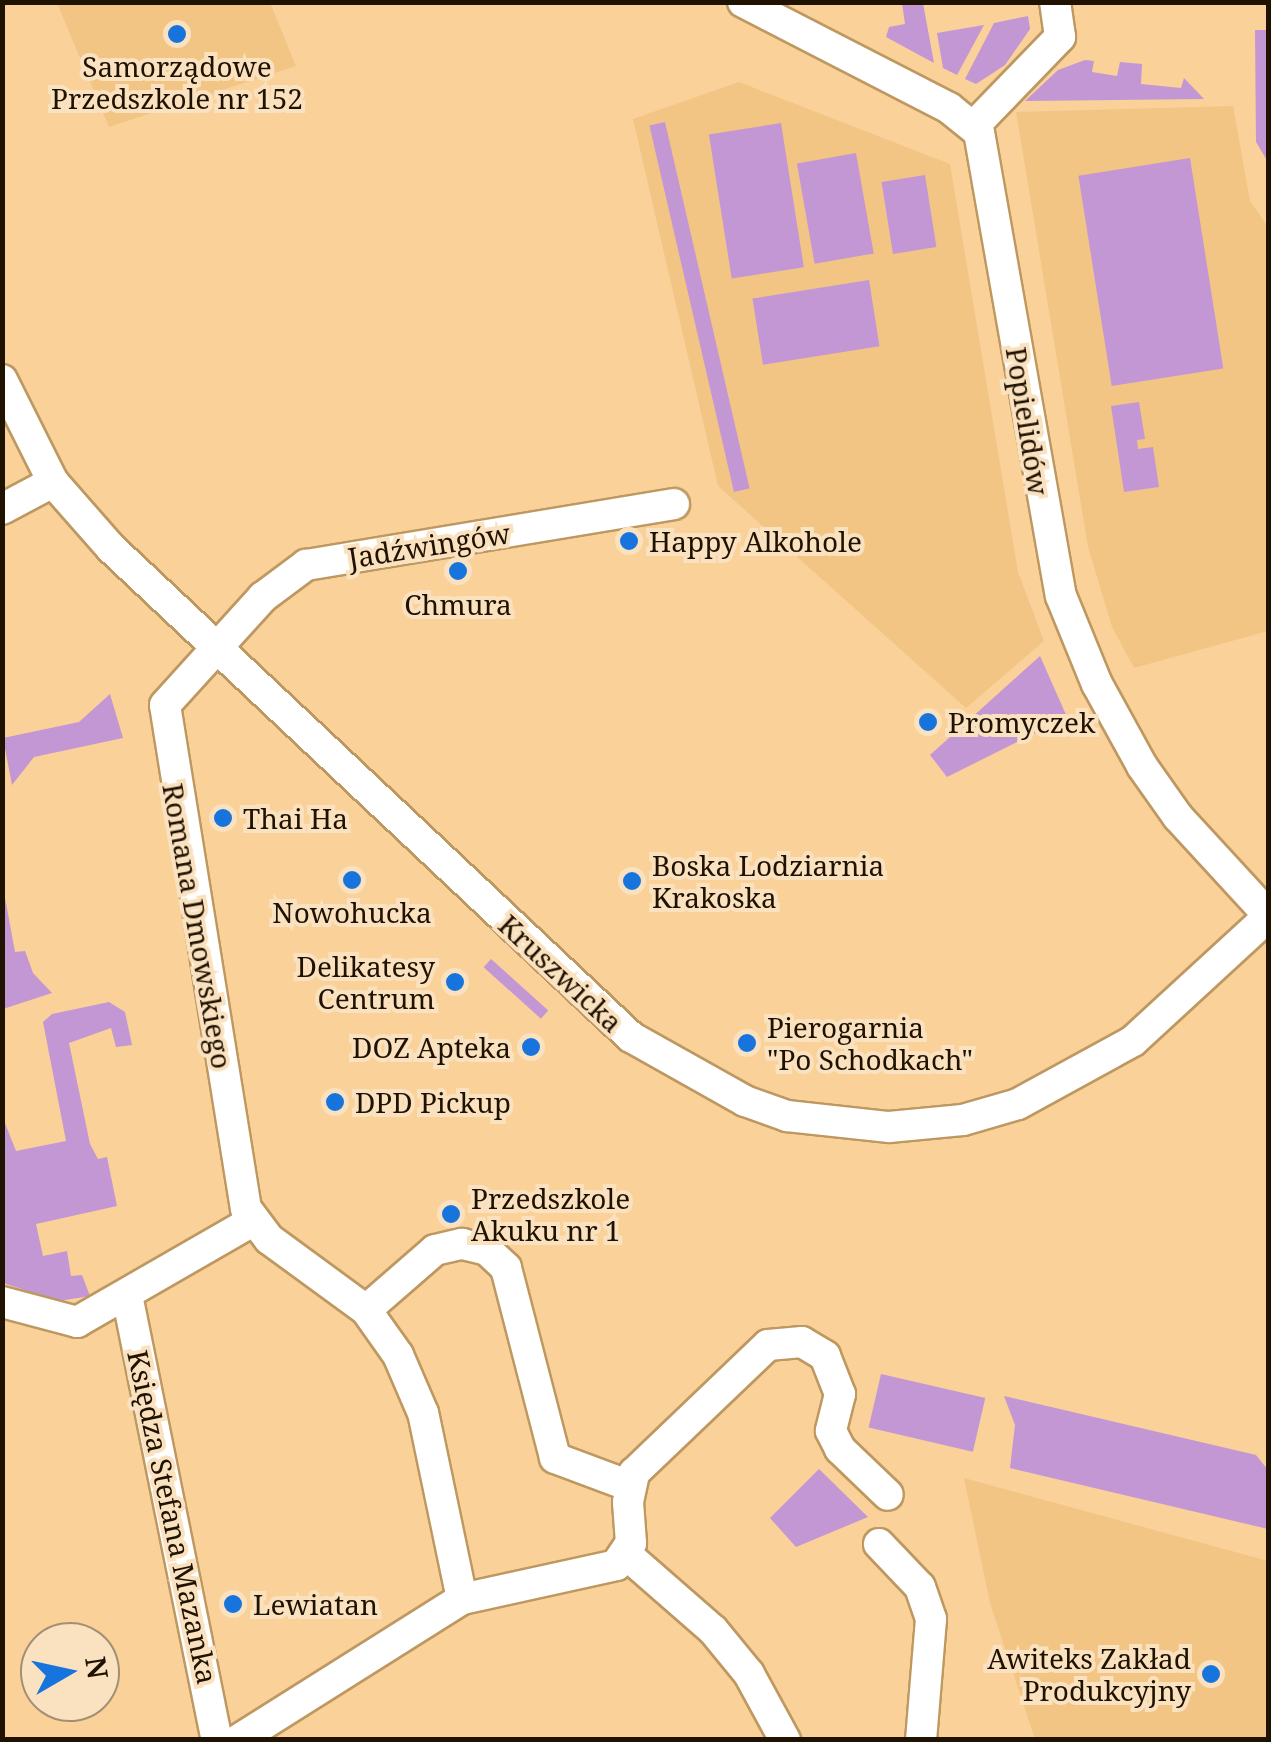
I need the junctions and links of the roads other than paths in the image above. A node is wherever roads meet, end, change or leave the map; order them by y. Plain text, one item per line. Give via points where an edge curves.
1 (743, 2) edge
2 (1055, 2) edge
3 (974, 126) junction
4 (2, 380) edge
5 (54, 482) junction
6 (674, 504) dead end
7 (2, 508) edge
8 (215, 649) junction
9 (1268, 916) edge
10 (251, 1222) junction
11 (126, 1296) junction
12 (2, 1302) edge
13 (366, 1310) junction
14 (630, 1486) junction
15 (888, 1496) dead end
16 (879, 1544) dead end
17 (627, 1555) junction
18 (462, 1599) junction
19 (217, 1740) edge
20 (238, 1740) edge
21 (785, 1740) edge
22 (922, 1740) edge

1 - 3 street
2 - 3 street via 1060,37
3 - 9 street, Popielidów via 984,148 1060,596 1142,766
4 - 5 street, Kruszwicka
5 - 7 street
5 - 8 street, Kruszwicka
6 - 8 street, Jadźwingów via 306,565 263,597
8 - 9 street, Kruszwicka via 631,1037 745,1102 787,1116 889,1127 964,1120 1018,1104 1133,1041
8 - 10 street, Romana Dmowskiego via 167,698 166,739
10 - 11 street
10 - 13 street
11 - 12 street via 77,1322
11 - 19 street, Księdza Stefana Mazanka
13 - 14 street via 435,1250 462,1244 488,1250 506,1268 555,1458
13 - 18 street via 398,1356 423,1414
14 - 15 street via 642,1462 754,1353 785,1340 825,1356 840,1394 831,1431 840,1450
14 - 17 street
16 - 22 street via 920,1587 931,1619
17 - 18 street via 616,1565
17 - 21 street via 713,1630 749,1674
18 - 20 street

